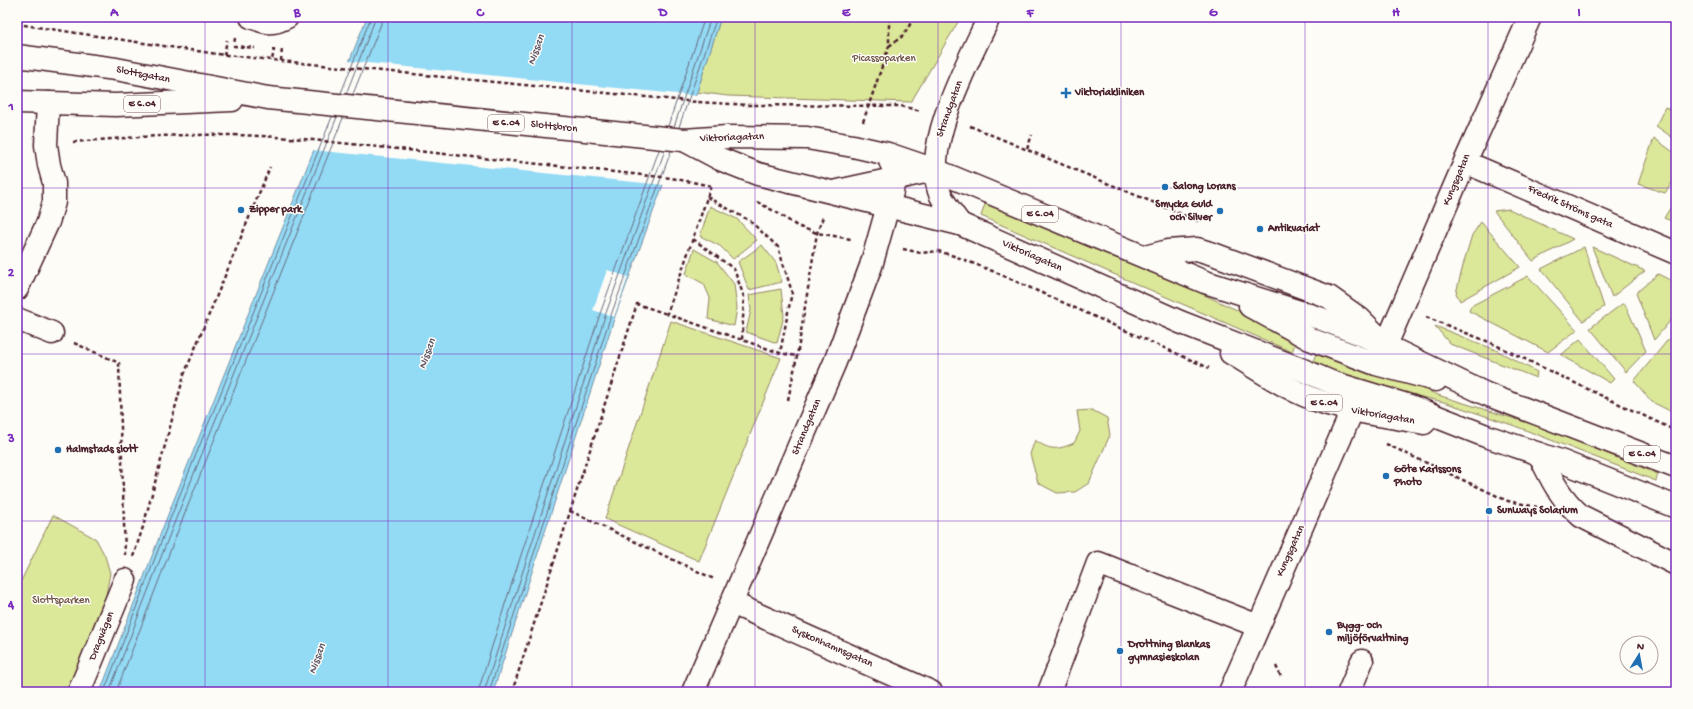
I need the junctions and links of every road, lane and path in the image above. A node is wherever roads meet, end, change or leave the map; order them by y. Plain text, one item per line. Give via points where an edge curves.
1 (23, 17) edge
2 (287, 17) edge
3 (890, 17) edge
4 (914, 17) edge
5 (989, 17) edge
6 (1530, 17) edge
7 (258, 20) edge
8 (19, 24) edge
9 (227, 40) dead end
10 (282, 45) dead end
11 (889, 46) junction
12 (224, 55) junction
13 (17, 56) edge
14 (281, 61) junction
15 (268, 98) junction
16 (17, 102) edge
17 (48, 103) junction
18 (328, 105) joint
19 (1032, 135) dead end
20 (684, 140) junction
21 (46, 145) junction
22 (1027, 149) dead end
23 (888, 154) junction
24 (1464, 162) junction
25 (270, 167) dead end
26 (935, 170) junction
27 (894, 178) junction
28 (711, 186) junction
29 (718, 188) dead end
30 (833, 192) junction
31 (707, 197) junction
32 (754, 201) dead end
33 (889, 206) junction
34 (960, 224) junction
35 (693, 239) junction
36 (1676, 253) edge
37 (1145, 257) junction
38 (1205, 282) junction
39 (17, 289) edge
40 (667, 314) junction
41 (17, 319) edge
42 (1180, 322) junction
43 (52, 333) joint
44 (742, 340) junction
45 (1386, 345) junction
46 (780, 353) junction
47 (797, 356) junction
48 (1486, 394) junction
49 (786, 405) dead end
50 (1352, 411) junction
51 (1648, 419) dead end
52 (1676, 432) edge
53 (1486, 436) junction
54 (1539, 454) junction
55 (1676, 467) edge
56 (1676, 507) edge
57 (570, 511) junction
58 (1676, 564) edge
59 (125, 580) junction
60 (717, 580) dead end
61 (732, 603) junction
62 (1258, 626) junction
63 (1362, 661) dead end
64 (1276, 666) dead end
65 (1281, 677) dead end
66 (79, 692) edge
67 (512, 692) edge
68 (693, 692) edge
69 (931, 692) edge
70 (1048, 692) edge
71 (1230, 692) edge
72 (1349, 692) edge

1 - 8 path
2 - 7 main road via 278,22
3 - 11 path
4 - 11 path via 904,35
5 - 26 main road, Strandgatan via 945,117 938,141
6 - 24 main road, Kungsgatan
8 - 12 path
9 - 12 path
10 - 14 path
11 - 14 path via 870,106 697,102
12 - 14 path
13 - 15 main road, Slottsgatan / E 6.04 via 116,69
15 - 17 main road, Slottsgatan / E 6.04 via 116,105
15 - 18 main road, Slottsgatan / E 6.04
16 - 17 main road, Slottsgatan / E 6.04
17 - 21 main road
18 - 20 main road, Slottsbron / E 6.04
19 - 22 path
20 - 23 main road, Viktoriagatan / E 6.04 via 727,137 808,138
20 - 30 main road, Viktoriagatan / E 6.04 via 720,159 758,174
21 - 28 path via 136,137 221,135 313,140 670,178
21 - 39 main road via 54,183 54,202 48,222
23 - 26 main road, Viktoriagatan / E 6.04
23 - 27 main road, Strandgatan
24 - 36 main road, Fredrik Ströms gata
24 - 45 main road, Kungsgatan
25 - 59 path via 184,375 143,527
26 - 27 main road, Viktoriagatan
26 - 34 main road, Strandgatan via 939,191
26 - 37 main road, Viktoriagatan / E 6.04
27 - 30 main road, Viktoriagatan
27 - 33 main road, Strandgatan
28 - 29 path
28 - 31 path
30 - 33 main road, Viktoriagatan / E 6.04
31 - 35 path
31 - 46 path via 750,221 778,247 792,292
32 - 47 path via 797,226 816,233
33 - 34 main road, Viktoriagatan / E 6.04
33 - 61 main road, Strandgatan via 871,266 834,362
34 - 42 main road, Viktoriagatan / E 6.04
35 - 40 path
35 - 44 path via 734,269 744,297
37 - 38 main road, Viktoriagatan / E 6.04
37 - 45 main road via 1168,251 1198,249 1216,255 1329,297 1360,319
38 - 45 main road, Viktoriagatan / E 6.04 via 1319,318
38 - 48 main road, Viktoriagatan / E 6.04 via 1310,339 1376,364
40 - 44 path
40 - 57 path via 637,304
41 - 43 main road
42 - 50 main road, Viktoriagatan / E 6.04 via 1290,388 1321,402
42 - 53 main road, Viktoriagatan / E 6.04 via 1331,382 1410,406
43 - 59 path via 118,363
44 - 46 path
45 - 48 main road, Viktoriagatan / E 6.04
46 - 47 path
47 - 49 path
48 - 55 main road, Viktoriagatan / E 6.04
50 - 53 main road, Viktoriagatan / E 6.04
50 - 62 main road, Kungsgatan
51 - 52 path
53 - 54 main road, Viktoriagatan / E 6.04
54 - 56 main road, Viktoriagatan / E 6.04
54 - 58 main road via 1558,491 1569,506 1581,516
57 - 60 path
57 - 67 path
59 - 66 main road, Dragvägen
61 - 68 main road, Strandgatan
61 - 69 main road, Syskonhamnsgatan
62 - 70 main road via 1098,564
62 - 71 main road, Kungsgatan
63 - 72 main road
64 - 65 path

